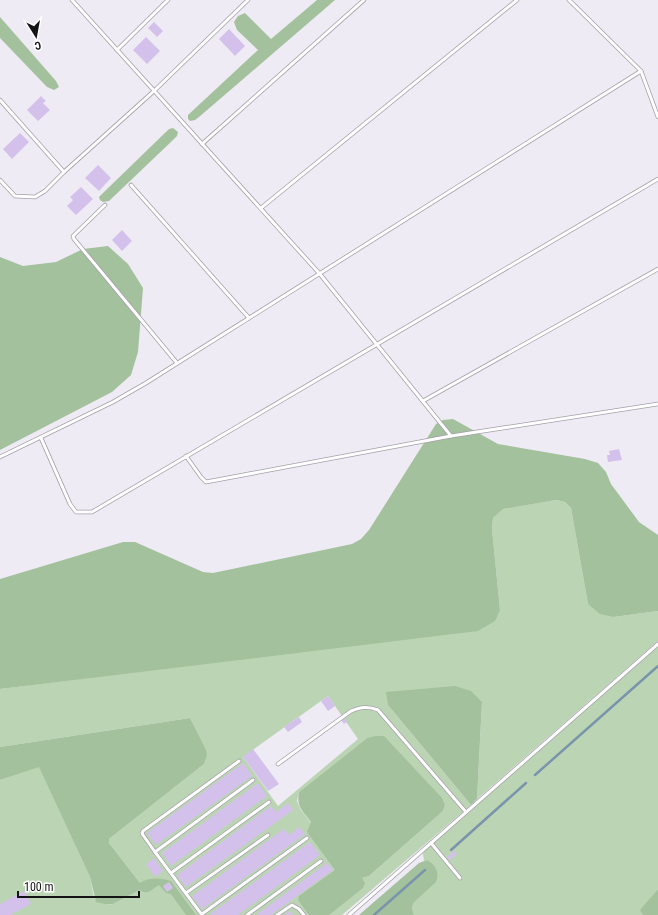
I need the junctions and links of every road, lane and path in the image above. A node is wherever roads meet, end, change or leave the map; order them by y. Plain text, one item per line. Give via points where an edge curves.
1 (72, 0) edge
2 (168, 0) edge
3 (248, 0) edge
4 (364, 0) edge
5 (517, 0) edge
6 (568, 0) edge
7 (117, 50) junction
8 (641, 71) junction
9 (154, 91) junction
10 (0, 100) edge
11 (658, 117) edge
12 (202, 144) junction
13 (64, 172) junction
14 (658, 179) edge
15 (0, 180) edge
16 (131, 185) dead end
17 (105, 206) dead end
18 (260, 208) junction
19 (658, 269) edge
20 (319, 273) junction
21 (249, 318) junction
22 (377, 344) junction
23 (177, 363) junction
24 (422, 401) junction
25 (658, 404) edge
26 (452, 436) junction
27 (41, 438) junction
28 (186, 456) junction
29 (0, 457) edge
30 (658, 644) edge
31 (239, 761) dead end
32 (278, 764) dead end
33 (253, 780) dead end
34 (269, 802) dead end
35 (466, 812) junction
36 (268, 835) dead end
37 (307, 838) dead end
38 (431, 843) junction
39 (155, 852) junction
40 (321, 861) dead end
41 (171, 873) junction
42 (460, 878) dead end
43 (186, 893) junction
44 (202, 915) edge
45 (247, 915) edge
46 (277, 915) edge
47 (304, 915) edge
48 (349, 915) edge

1 - 7 lane
2 - 7 lane
3 - 9 lane
4 - 12 lane
5 - 18 lane
6 - 8 lane
7 - 9 lane
8 - 11 lane
8 - 20 lane
9 - 12 lane
9 - 13 lane
10 - 13 lane
12 - 18 lane
13 - 15 lane via 46,191 35,198 15,196
14 - 22 lane
16 - 21 lane
17 - 23 lane via 73,236 74,239
18 - 20 lane
19 - 24 lane
20 - 21 lane
20 - 22 lane
21 - 23 lane
22 - 24 lane
22 - 28 lane
23 - 27 lane via 113,402
24 - 26 lane
25 - 26 lane
26 - 28 lane via 206,482
27 - 28 lane via 70,504 76,512 92,512
27 - 29 lane
30 - 35 lane
31 - 39 lane via 143,831
32 - 35 lane via 351,711 372,707 378,710
33 - 39 lane
34 - 41 lane
35 - 38 lane
36 - 43 lane
37 - 44 lane
38 - 42 lane
38 - 48 lane
39 - 41 lane
40 - 45 lane
41 - 43 lane
43 - 44 lane
46 - 47 lane via 292,905

